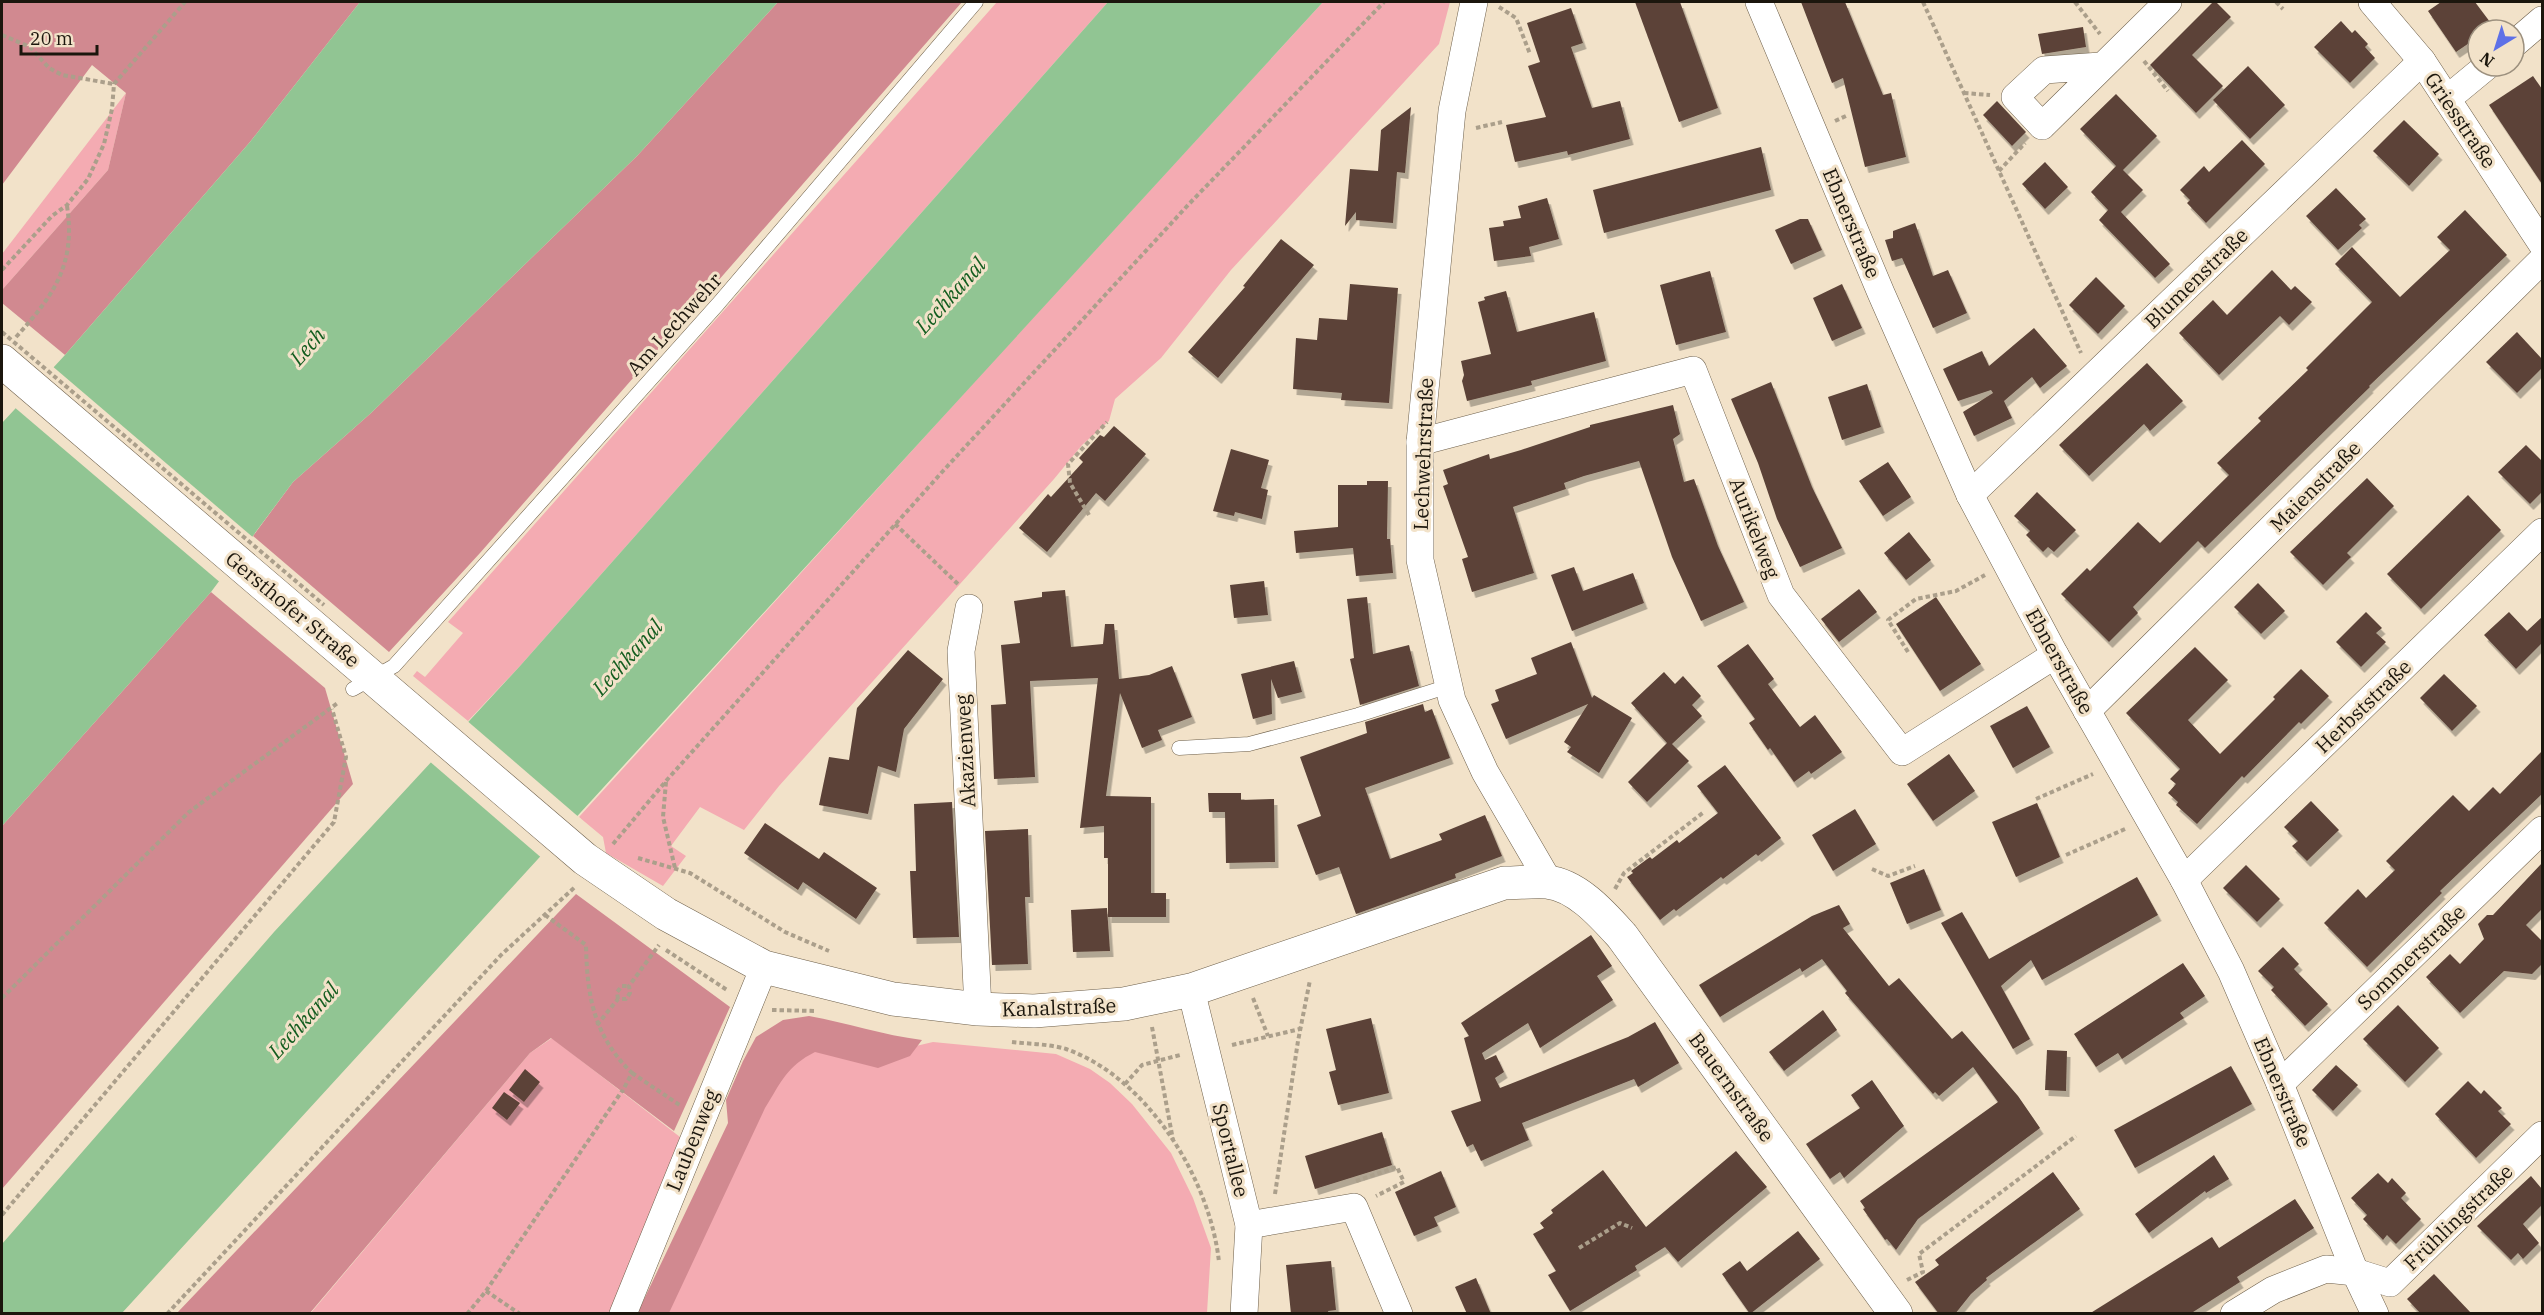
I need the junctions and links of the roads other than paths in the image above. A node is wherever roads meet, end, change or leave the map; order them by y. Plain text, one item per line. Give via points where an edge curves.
1 (976, 2) edge
2 (1759, 2) edge
3 (2168, 2) edge
4 (2372, 2) edge
5 (1485, 4) edge
6 (2542, 20) edge
7 (2526, 34) edge
8 (2108, 60) junction
9 (2422, 62) junction
10 (2472, 78) edge
11 (2447, 99) junction
12 (2542, 244) edge
13 (2542, 260) edge
14 (5, 353) edge
15 (1420, 442) junction
16 (1970, 495) junction
17 (2542, 532) edge
18 (969, 608) road end
19 (2055, 655) junction
20 (374, 678) junction
21 (1449, 686) junction
22 (2087, 711) junction
23 (1179, 748) dead end
24 (2542, 830) edge
25 (583, 870) joint
26 (2184, 880) junction
27 (1549, 882) junction
28 (764, 967) junction
29 (1191, 990) junction
30 (978, 1009) junction
31 (2280, 1084) junction
32 (2542, 1135) edge
33 (1260, 1223) junction
34 (2355, 1272) junction
35 (623, 1314) edge
36 (1244, 1314) edge
37 (1399, 1314) edge
38 (1896, 1314) edge
39 (2234, 1314) edge
40 (2375, 1314) edge

1 - 20 lane, Am Lechwehr via 718,304
2 - 16 street, Ebnerstraße
3 - 8 street
4 - 9 street, Griesstraße
5 - 15 street, Lechwehrstraße via 1452,111
6 - 7 street
8 - 8 street via 2042,126 2015,97 2044,70
9 - 11 street, Griesstraße
9 - 16 street, Blumenstraße
10 - 11 street
11 - 12 street, Griesstraße
13 - 22 street, Maienstraße
14 - 20 main road, Gersthofer Straße via 316,613
15 - 19 street, Aurikelweg via 1693,370 1781,595 1902,752
15 - 21 street, Lechwehrstraße via 1420,560
16 - 19 street, Ebnerstraße
17 - 26 street, Herbststraße
18 - 30 street, Akazienweg via 961,651
19 - 22 street, Ebnerstraße
20 - 25 main road, Gersthofer Straße
21 - 23 lane via 1250,744
21 - 27 street, Lechwehrstraße via 1485,772
22 - 26 street, Ebnerstraße
24 - 31 street, Sommerstraße
25 - 28 main road, Kanalstraße
26 - 31 street, Ebnerstraße via 2231,971
27 - 29 main road, Kanalstraße via 1504,883
27 - 38 main road, Bauernstraße via 1592,903 1622,936
28 - 30 main road, Kanalstraße via 893,999
28 - 35 street, Laubenweg
29 - 30 main road, Kanalstraße via 1125,1004 1034,1011
29 - 33 street, Sportallee
31 - 34 street, Ebnerstraße
32 - 34 street, Frühlingstraße via 2390,1282
33 - 36 street, Sportallee
33 - 37 street via 1354,1207
34 - 39 street, Frühlingstraße via 2326,1269 2273,1290
34 - 40 street, Ebnerstraße

